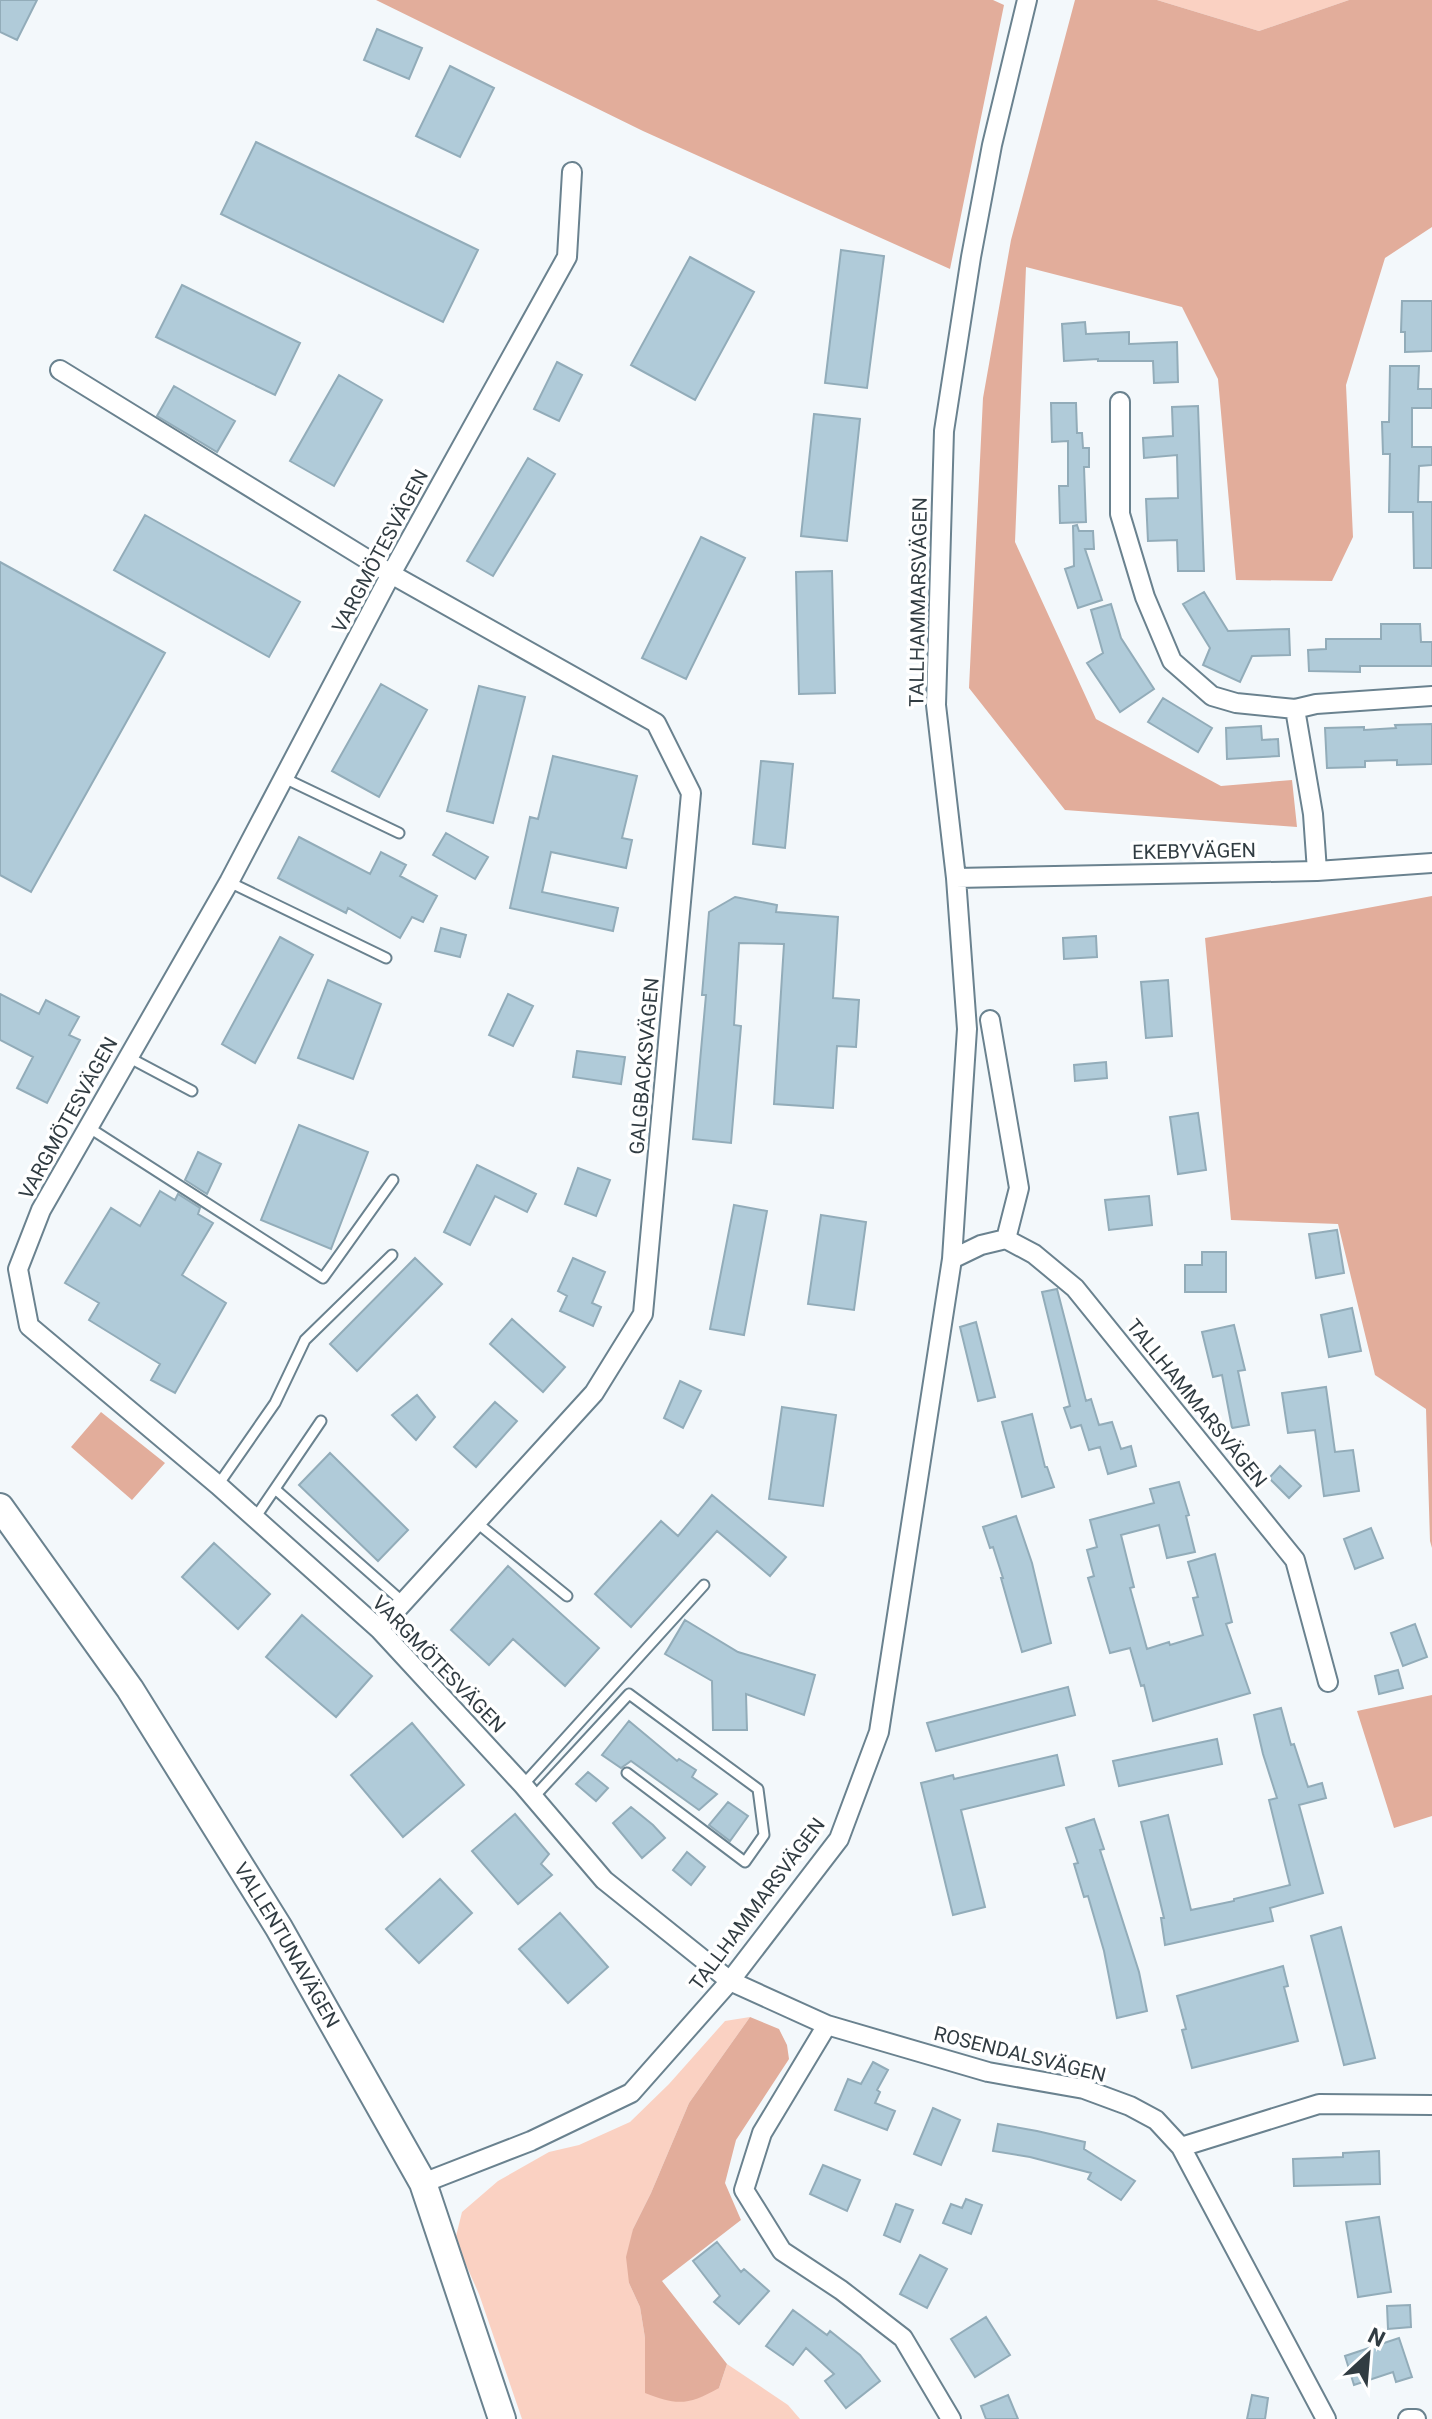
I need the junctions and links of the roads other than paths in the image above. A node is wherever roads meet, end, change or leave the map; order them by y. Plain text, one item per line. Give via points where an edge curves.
1 (1027, 0) edge
2 (572, 172) dead end
3 (60, 370) dead end
4 (1120, 402) dead end
5 (391, 574) junction
6 (1432, 696) edge
7 (1295, 709) junction
8 (284, 778) junction
9 (399, 833) dead end
10 (1432, 863) edge
11 (1317, 871) junction
12 (956, 878) junction
13 (229, 882) junction
14 (386, 958) dead end
15 (990, 1020) dead end
16 (128, 1057) junction
17 (192, 1091) dead end
18 (88, 1126) junction
19 (393, 1180) dead end
20 (1006, 1239) junction
21 (392, 1255) dead end
22 (952, 1259) junction
23 (321, 1421) dead end
24 (218, 1485) junction
25 (275, 1489) junction
26 (0, 1507) edge
27 (255, 1518) junction
28 (476, 1522) junction
29 (704, 1585) dead end
30 (567, 1596) dead end
31 (403, 1602) junction
32 (379, 1629) junction
33 (1328, 1682) dead end
34 (627, 1773) dead end
35 (528, 1792) junction
36 (730, 1981) junction
37 (827, 2025) junction
38 (1432, 2105) edge
39 (1181, 2147) junction
40 (423, 2183) junction
41 (502, 2419) edge
42 (951, 2419) edge
43 (1326, 2419) edge
44 (1408, 2419) edge
45 (1416, 2419) edge

1 - 12 street, TALLHAMMARSVÄGEN via 973,243 944,431 936,705
2 - 5 street, VARGMÖTESVÄGEN via 567,257
3 - 5 street, GALGBACKSVÄGEN
4 - 7 street via 1120,514 1145,597 1172,661 1212,696
5 - 8 street, VARGMÖTESVÄGEN
5 - 28 street, GALGBACKSVÄGEN via 656,723 691,793 643,1314 594,1393
6 - 7 street
7 - 11 street
8 - 9 lane
8 - 13 street, VARGMÖTESVÄGEN
10 - 11 street, EKEBYVÄGEN
11 - 12 street, EKEBYVÄGEN
12 - 22 street, TALLHAMMARSVÄGEN via 967,1029
13 - 14 lane
13 - 16 street, VARGMÖTESVÄGEN
15 - 20 street via 1019,1188
16 - 17 lane
16 - 18 street, VARGMÖTESVÄGEN
18 - 19 lane via 323,1278
18 - 24 street, VARGMÖTESVÄGEN via 41,1210 18,1269 29,1326
20 - 22 street
20 - 33 street, TALLHAMMARSVÄGEN via 1075,1288 1295,1560
21 - 24 lane via 305,1340 275,1403
22 - 36 street, TALLHAMMARSVÄGEN via 879,1732 839,1839
23 - 25 lane
24 - 27 street, VARGMÖTESVÄGEN
25 - 27 lane
25 - 31 lane
26 - 40 main road, VALLENTUNAVÄGEN via 130,1689 279,1928
27 - 32 street, VARGMÖTESVÄGEN
28 - 30 lane
28 - 31 street, GALGBACKSVÄGEN
29 - 35 lane
31 - 32 street, GALGBACKSVÄGEN
32 - 35 street, VARGMÖTESVÄGEN
34 - 35 lane via 745,1862 764,1835 758,1789 629,1694
35 - 36 street, VARGMÖTESVÄGEN via 604,1880
36 - 37 street, ROSENDALSVÄGEN
36 - 40 street, TALLHAMMARSVÄGEN via 631,2093 531,2141
37 - 39 street, ROSENDALSVÄGEN via 988,2072 1084,2089 1156,2120
37 - 42 street via 762,2133 744,2190 782,2251 903,2338
38 - 39 street via 1319,2104
39 - 43 street, ROSENDALSVÄGEN
40 - 41 main road, VALLENTUNAVÄGEN
44 - 45 street

